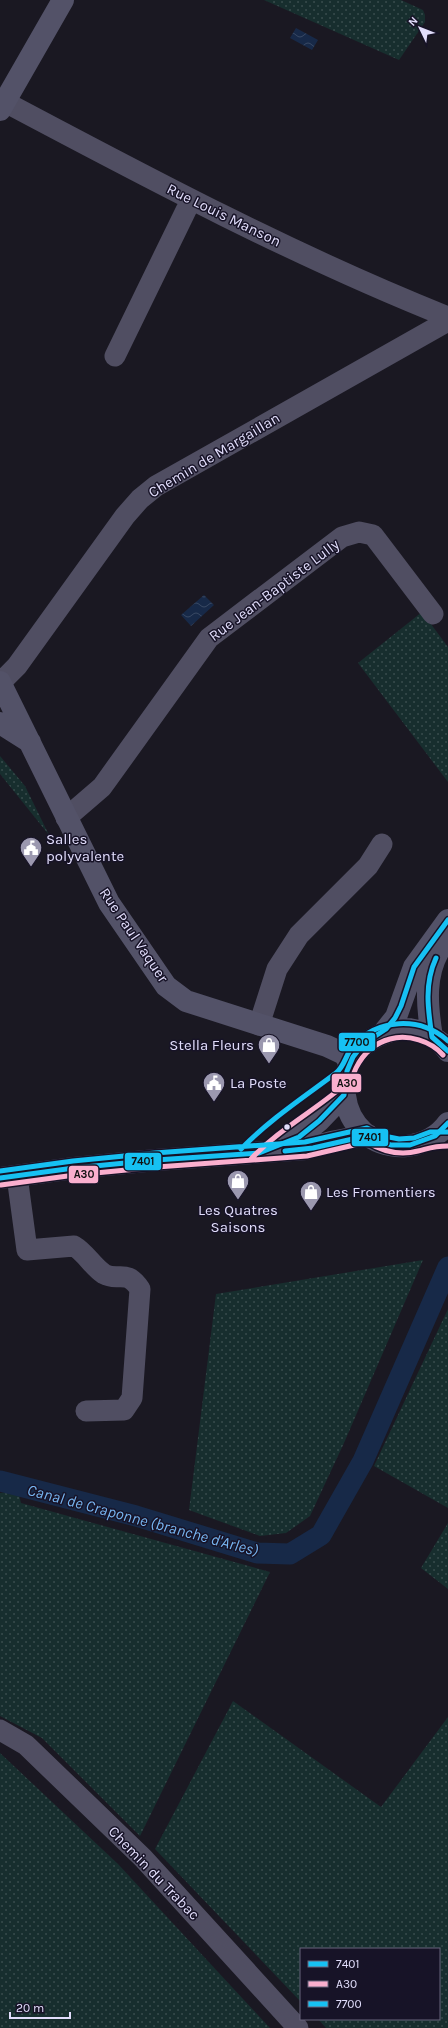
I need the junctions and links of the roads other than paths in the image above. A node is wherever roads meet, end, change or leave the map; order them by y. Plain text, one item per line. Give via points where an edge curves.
1 (63, 0) edge
2 (2, 106) edge
3 (191, 200) junction
4 (448, 317) edge
5 (448, 321) edge
6 (114, 356) dead end
7 (433, 614) dead end
8 (0, 683) edge
9 (0, 723) edge
10 (31, 743) junction
11 (66, 818) junction
12 (382, 844) dead end
13 (448, 920) edge
14 (448, 937) edge
15 (259, 1025) junction
16 (384, 1032) junction
17 (440, 1044) edge
18 (349, 1062) junction
19 (344, 1095) junction
20 (448, 1123) edge
21 (368, 1135) junction
22 (439, 1139) edge
23 (259, 1153) junction
24 (8, 1177) edge
25 (86, 1411) dead end
26 (0, 1730) edge
27 (298, 2028) edge

1 - 2 main road
2 - 3 street, Rue Louis Manson
3 - 4 street, Rue Louis Manson via 358,280
3 - 6 street
5 - 8 street, Chemin de Margaillan via 156,486 125,516 17,666
7 - 11 street, Rue Jean-Baptiste Lully via 373,535 359,532 342,537 209,638 102,787
8 - 10 main road, Rue Paul Vaquer
9 - 10 main road
10 - 11 main road, Rue Paul Vaquer
11 - 15 main road, Rue Paul Vaquer via 109,903 166,986 186,1001
12 - 15 street via 368,866 299,935 276,969
13 - 16 main road via 414,967 396,1018
14 - 17 main road via 430,970 427,1003
15 - 18 main road, Rue Paul Vaquer via 326,1046 344,1054
16 - 17 main road via 400,1029 417,1031
16 - 18 main road via 358,1049
18 - 19 main road via 345,1074
19 - 21 main road via 348,1110 356,1124
19 - 23 main road via 299,1137
20 - 22 main road
21 - 22 main road via 382,1143 398,1146
21 - 23 main road via 306,1149
23 - 24 main road via 156,1160
24 - 25 street via 27,1250 74,1246 106,1275 125,1276 136,1282 140,1289 132,1398 124,1410
26 - 27 street, Chemin du Trabac via 26,1745 143,1858

